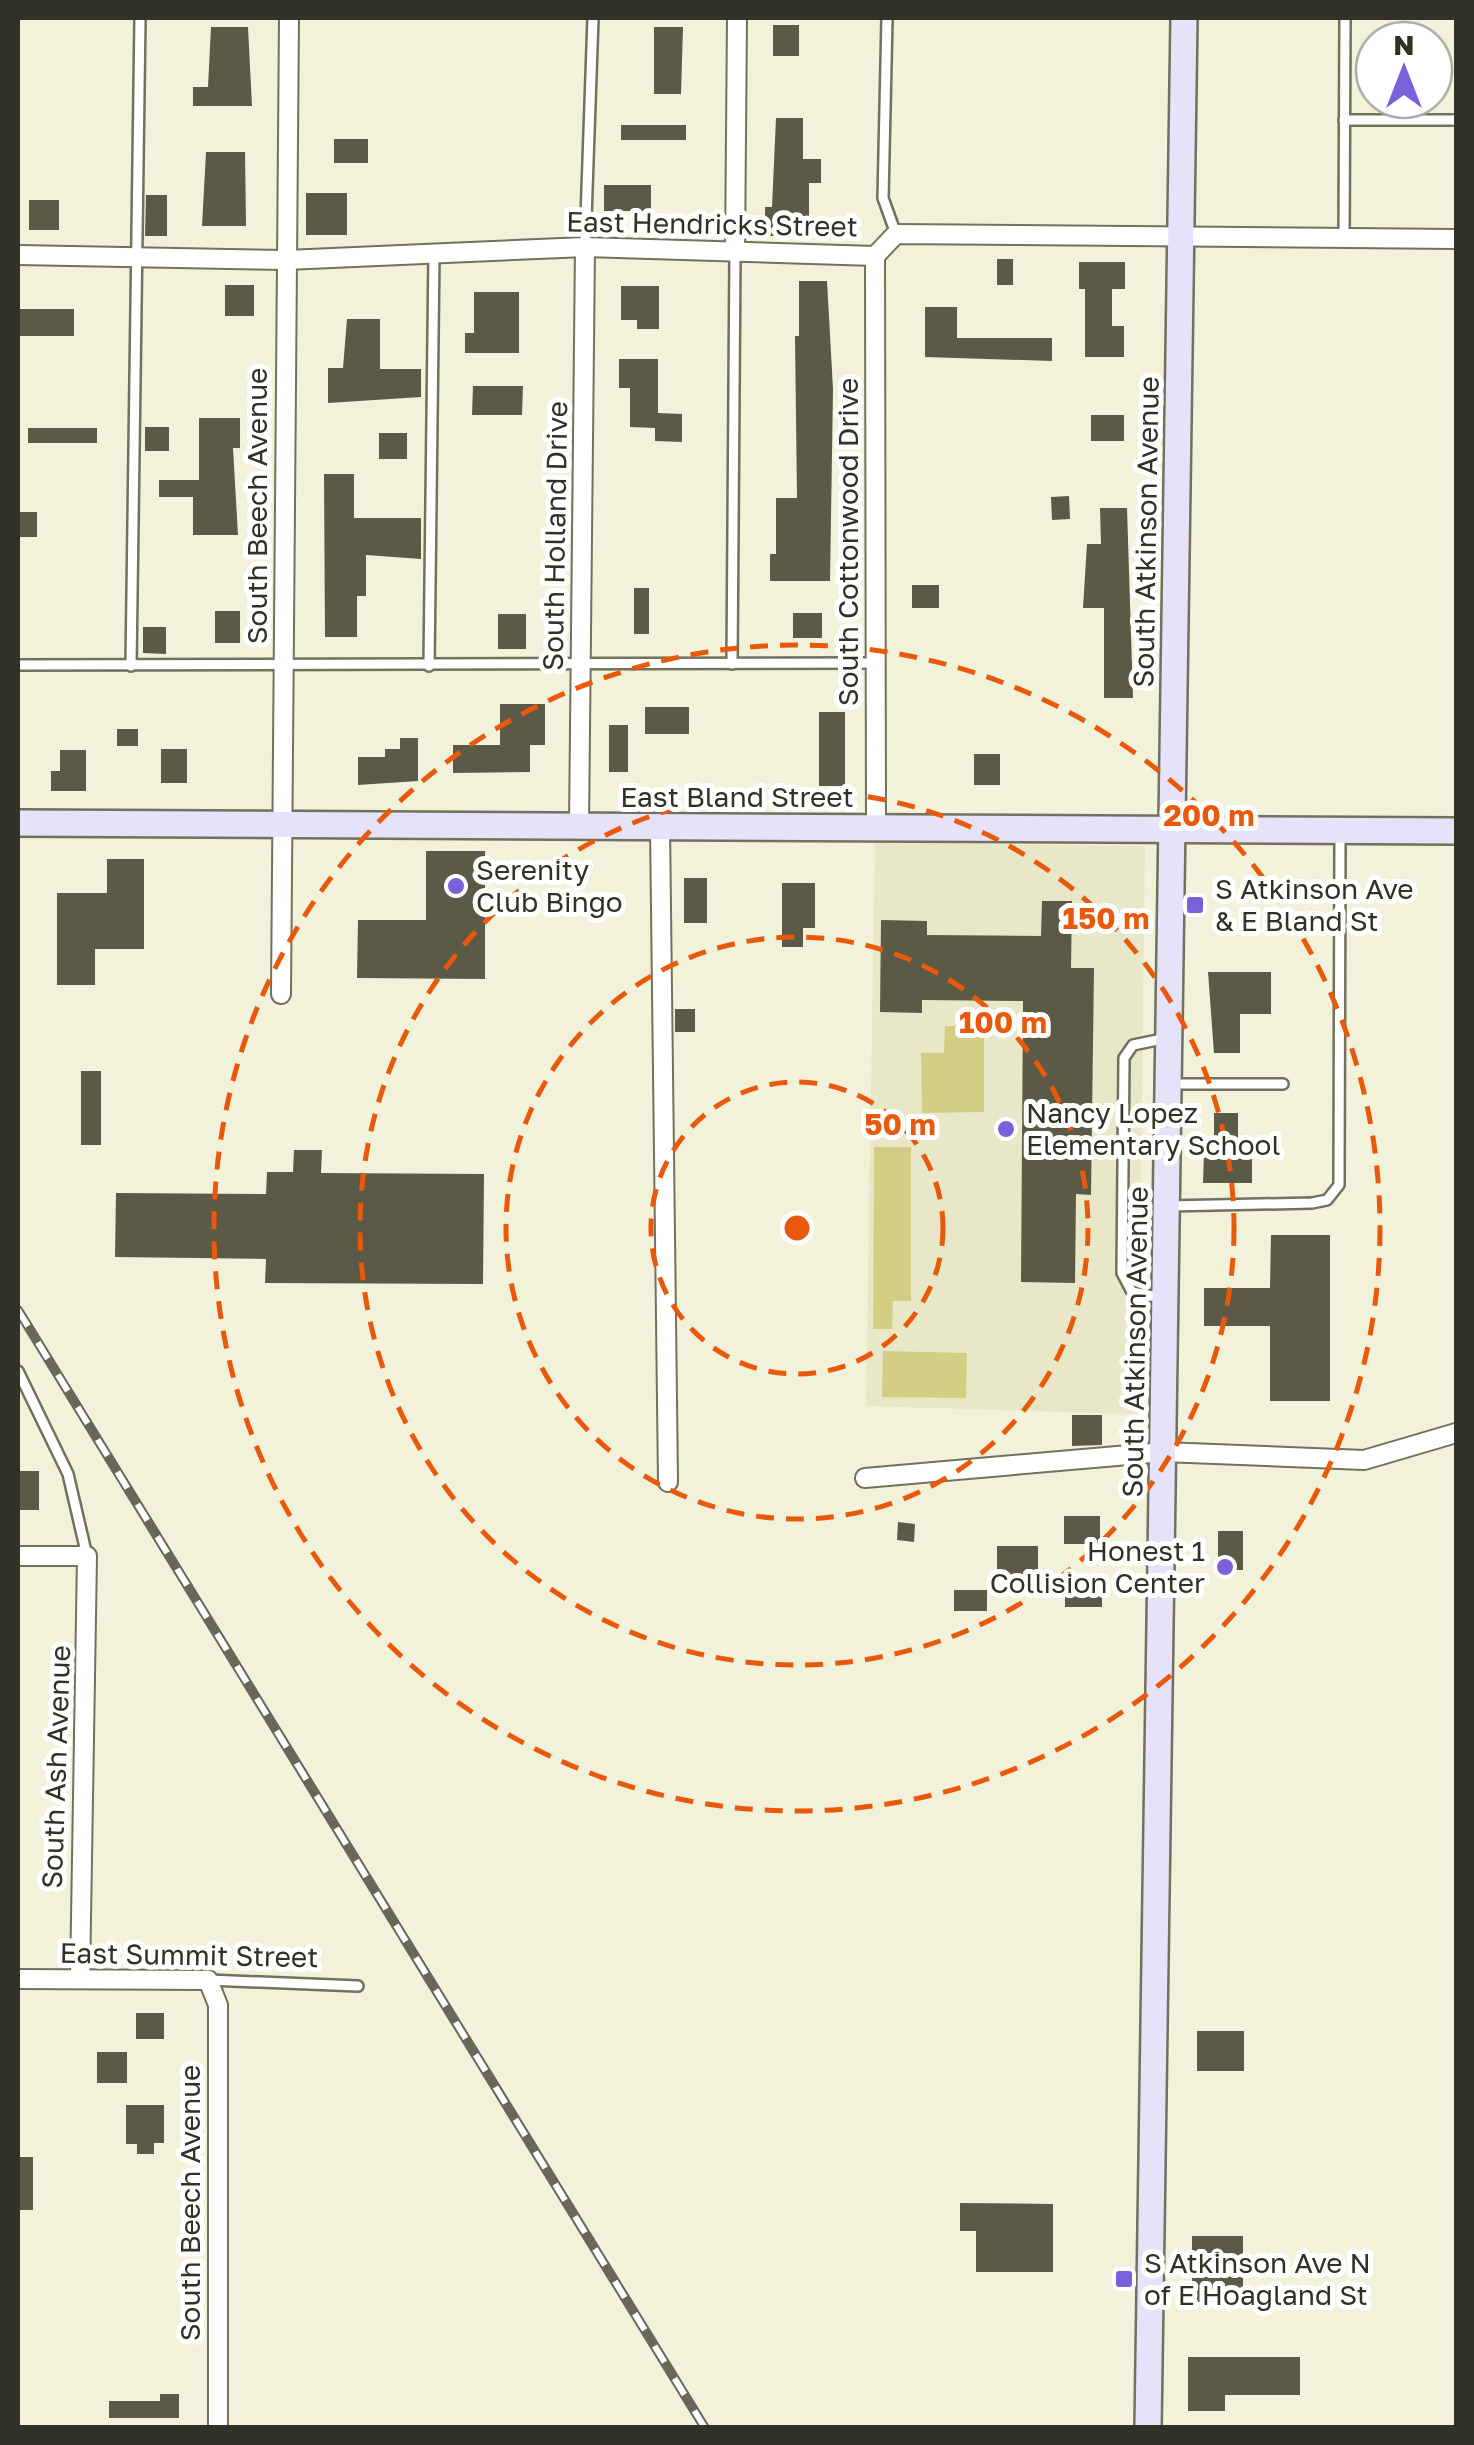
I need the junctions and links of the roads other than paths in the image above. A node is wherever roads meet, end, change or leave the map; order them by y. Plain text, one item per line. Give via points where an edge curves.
1 (140, 18) edge
2 (289, 18) edge
3 (593, 18) edge
4 (737, 18) edge
5 (887, 18) edge
6 (1184, 18) edge
7 (1345, 18) edge
8 (1344, 120) junction
9 (1456, 120) edge
10 (896, 234) junction
11 (1180, 238) junction
12 (1344, 239) junction
13 (1456, 239) edge
14 (585, 247) junction
15 (735, 253) junction
16 (434, 254) junction
17 (18, 255) edge
18 (875, 256) junction
19 (138, 257) junction
20 (286, 260) junction
21 (876, 663) junction
22 (732, 664) junction
23 (18, 665) edge
24 (581, 665) junction
25 (131, 666) junction
26 (429, 666) junction
27 (284, 667) junction
28 (18, 823) edge
29 (282, 824) junction
30 (579, 826) junction
31 (660, 826) junction
32 (876, 827) junction
33 (1173, 830) junction
34 (1340, 830) junction
35 (1456, 831) edge
36 (281, 994) dead end
37 (1170, 1038) junction
38 (1169, 1084) junction
39 (1283, 1084) dead end
40 (1167, 1206) junction
41 (1166, 1298) junction
42 (18, 1371) edge
43 (22, 1390) edge
44 (1456, 1434) edge
45 (1163, 1452) junction
46 (865, 1478) dead end
47 (668, 1482) dead end
48 (18, 1556) edge
49 (88, 1556) junction
50 (18, 1980) edge
51 (80, 1980) junction
52 (208, 1980) junction
53 (358, 1986) dead end
54 (218, 2428) edge
55 (1148, 2428) edge

1 - 19 lane
2 - 20 street, South Beech Avenue
3 - 14 lane
4 - 15 street
5 - 10 lane via 883,198
6 - 11 main road, South Atkinson Avenue
7 - 8 lane
8 - 9 lane
8 - 12 lane
10 - 11 street, East Hendricks Street
10 - 18 street, East Hendricks Street
11 - 12 street, East Hendricks Street
11 - 33 main road, South Atkinson Avenue
12 - 13 street, East Hendricks Street
14 - 15 street, East Hendricks Street
14 - 16 street, East Hendricks Street
14 - 24 street, South Holland Drive
15 - 18 street, East Hendricks Street
15 - 22 lane
16 - 20 street, East Hendricks Street
16 - 26 lane
17 - 19 street, East Hendricks Street
18 - 21 street, South Cottonwood Drive
19 - 20 street, East Hendricks Street
19 - 25 lane
20 - 27 street, South Beech Avenue
21 - 22 lane
21 - 32 street, South Cottonwood Drive
22 - 24 lane
23 - 25 lane
24 - 26 lane
24 - 30 street, South Holland Drive
25 - 27 lane
26 - 27 lane
27 - 29 street, South Beech Avenue
28 - 29 main road, East Bland Street
29 - 30 main road, East Bland Street
29 - 36 street, South Beech Avenue
30 - 31 main road, East Bland Street
31 - 32 main road, East Bland Street
31 - 47 street
32 - 33 main road, East Bland Street
33 - 34 main road, East Bland Street
33 - 37 main road, South Atkinson Avenue
34 - 35 main road, East Bland Street
34 - 40 lane via 1339,1185 1327,1200 1312,1204
37 - 38 main road, South Atkinson Avenue
37 - 41 lane via 1133,1045 1124,1058 1122,1154 1122,1272 1132,1292
38 - 39 lane
38 - 40 main road, South Atkinson Avenue
40 - 41 main road, South Atkinson Avenue
41 - 45 main road, South Atkinson Avenue
42 - 43 lane
43 - 49 lane via 68,1474
44 - 45 street via 1364,1460
45 - 46 street
45 - 55 main road, South Atkinson Avenue
48 - 49 street
49 - 51 street, South Ash Avenue
50 - 51 street, East Summit Street
51 - 52 street, East Summit Street
52 - 53 lane, East Summit Street
52 - 54 street, South Beech Avenue via 218,2005

